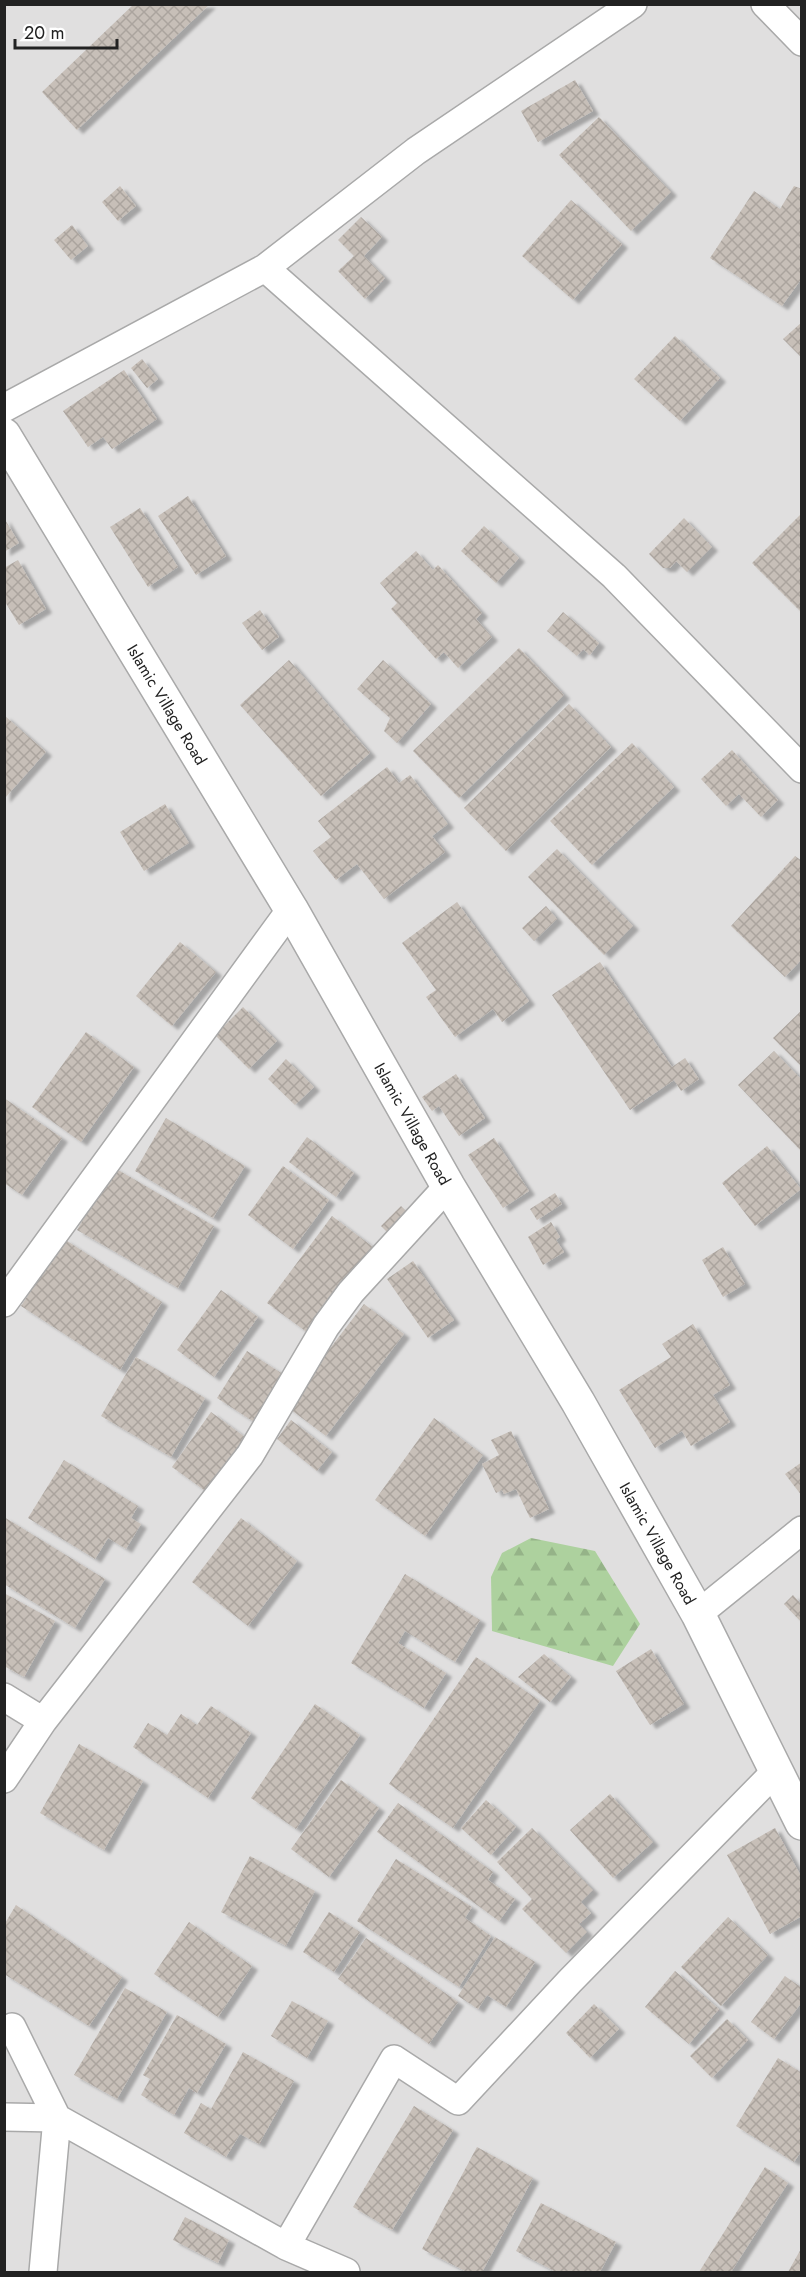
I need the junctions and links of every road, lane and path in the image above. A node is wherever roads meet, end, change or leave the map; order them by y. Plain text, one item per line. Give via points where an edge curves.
1 (633, 4) edge
2 (765, 4) edge
3 (801, 42) edge
4 (265, 268) junction
5 (4, 408) edge
6 (4, 435) edge
7 (801, 769) edge
8 (291, 909) junction
9 (448, 1186) junction
10 (4, 1303) edge
11 (801, 1530) edge
12 (698, 1614) junction
13 (4, 1697) edge
14 (44, 1721) junction
15 (775, 1772) junction
16 (4, 1779) edge
17 (801, 1823) edge
18 (12, 2027) dead end
19 (4, 2117) edge
20 (57, 2118) junction
21 (286, 2246) junction
22 (43, 2272) edge
23 (346, 2272) edge

1 - 4 street via 416,151
2 - 3 street
4 - 5 street
4 - 7 street via 614,576
6 - 8 street, Islamic Village Road
8 - 9 street, Islamic Village Road
8 - 10 street
9 - 12 street, Islamic Village Road via 578,1402
9 - 14 street via 351,1292 326,1326 250,1455
11 - 12 street
12 - 15 street, Islamic Village Road
13 - 14 street
14 - 16 street
15 - 17 street, Islamic Village Road
15 - 21 street via 458,2101 394,2060
18 - 20 street
19 - 20 street
20 - 21 street
20 - 22 street
21 - 23 street

